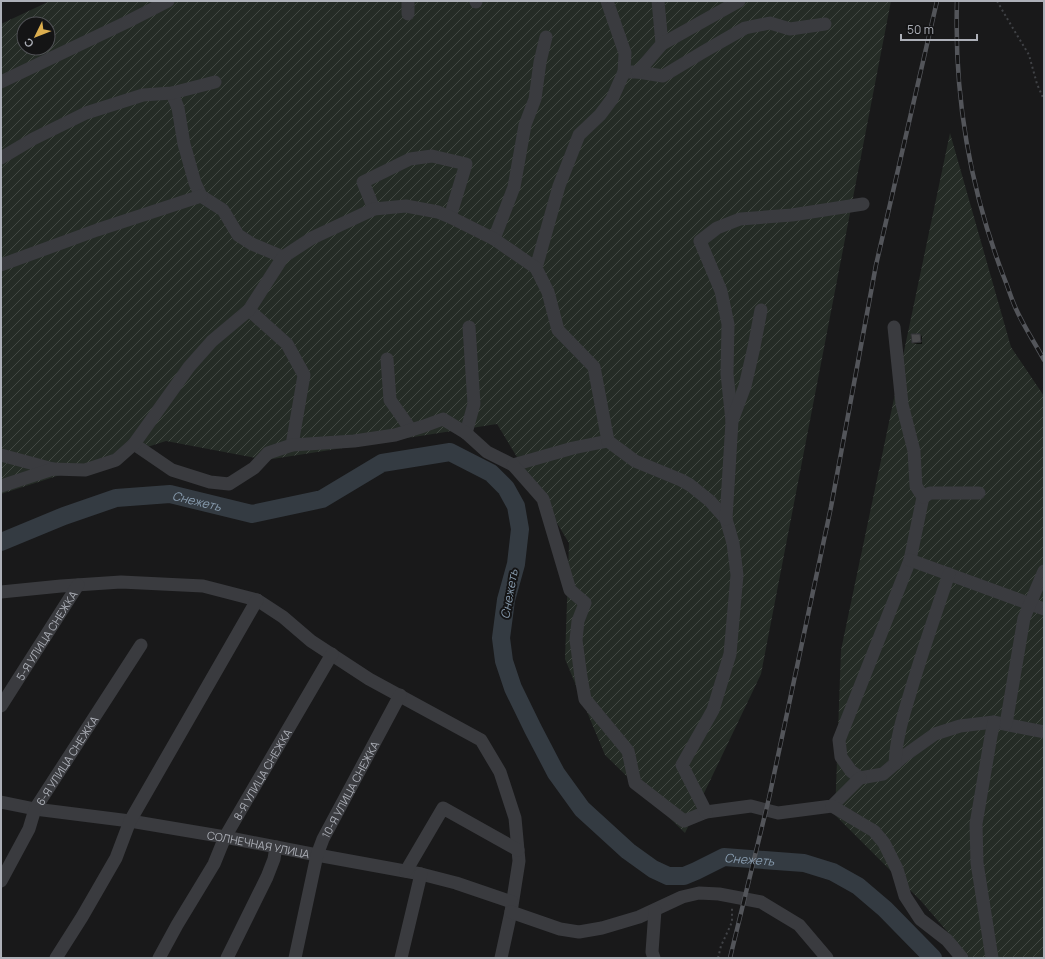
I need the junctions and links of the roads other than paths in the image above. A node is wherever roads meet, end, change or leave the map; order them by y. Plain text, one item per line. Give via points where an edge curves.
1 (168, 1) edge
2 (408, 1) edge
3 (607, 1) edge
4 (658, 1) edge
5 (739, 1) edge
6 (408, 14) dead end
7 (825, 24) dead end
8 (546, 37) dead end
9 (662, 44) junction
10 (624, 72) junction
11 (638, 72) junction
12 (1, 82) edge
13 (215, 82) dead end
14 (172, 93) junction
15 (1, 158) edge
16 (201, 196) junction
17 (863, 204) dead end
18 (374, 208) junction
19 (450, 217) junction
20 (494, 239) junction
21 (283, 257) junction
22 (1, 265) edge
23 (536, 268) junction
24 (249, 310) junction
25 (761, 310) dead end
26 (469, 327) dead end
27 (894, 327) dead end
28 (387, 359) dead end
29 (732, 420) junction
30 (411, 430) junction
31 (466, 433) junction
32 (608, 442) junction
33 (134, 444) junction
34 (292, 445) junction
35 (1, 455) edge
36 (513, 465) junction
37 (53, 469) junction
38 (1, 486) edge
39 (979, 493) dead end
40 (923, 497) junction
41 (726, 519) junction
42 (910, 560) junction
43 (1044, 571) edge
44 (949, 574) junction
45 (78, 585) junction
46 (1, 592) edge
47 (258, 600) junction
48 (1030, 604) junction
49 (1044, 609) edge
50 (141, 645) dead end
51 (332, 654) junction
52 (400, 695) junction
53 (1, 706) edge
54 (1000, 723) junction
55 (1044, 732) edge
56 (895, 764) junction
57 (860, 778) junction
58 (1, 802) edge
59 (832, 806) junction
60 (35, 809) junction
61 (706, 812) junction
62 (130, 821) junction
63 (225, 837) junction
64 (276, 847) junction
65 (518, 850) junction
66 (317, 855) junction
67 (406, 871) junction
68 (421, 874) junction
69 (1, 880) edge
70 (512, 907) junction
71 (655, 910) junction
72 (56, 958) edge
73 (159, 958) edge
74 (227, 958) edge
75 (295, 958) edge
76 (401, 958) edge
77 (501, 958) edge
78 (654, 958) edge
79 (827, 958) edge
80 (962, 958) edge
81 (992, 958) edge

1 - 12 street
2 - 6 street
3 - 10 street via 624,53
4 - 9 street
5 - 9 street
7 - 11 street via 790,30 770,23 745,28 663,76
8 - 20 street via 535,99 525,125 514,187
9 - 11 street
10 - 11 street
10 - 23 street via 612,99 579,135 559,186
13 - 14 street
14 - 15 street via 143,95 86,113
14 - 16 street via 178,108 184,144
16 - 21 street via 223,210 238,235
16 - 22 street
17 - 29 street via 740,220 717,228 700,241 721,291 728,324 727,374
18 - 19 street via 406,206
18 - 19 street via 363,182 410,159 432,156 466,164
18 - 21 street via 312,238
19 - 20 street
20 - 23 street
21 - 24 street
23 - 32 street via 548,292 558,330 594,367
24 - 33 street via 212,340 189,367
24 - 34 street via 288,344 304,375
25 - 29 street via 745,386
26 - 31 street via 474,404
27 - 40 street via 902,404 914,451 916,486
28 - 30 street via 390,400
29 - 41 street
30 - 31 street via 443,419
30 - 34 street via 354,441
31 - 36 street via 487,452
32 - 36 street via 573,448
32 - 41 street via 635,461 690,485 710,501
33 - 34 street via 172,470 210,482 229,484 254,468 268,454
33 - 37 street via 116,460 85,470
35 - 37 street
36 - 61 street via 543,499 570,590 585,603 578,621 576,640 585,699 628,752 635,783 684,821
37 - 38 street
39 - 40 street via 930,493
40 - 42 street
41 - 61 street via 733,543 737,575 730,654 713,710 682,765
42 - 44 street
42 - 57 street via 839,740 841,757
43 - 48 street
44 - 48 street
44 - 56 street via 902,720
45 - 46 street
45 - 47 street via 121,582 203,586
45 - 53 street, 5-Я УЛИЦА СНЕЖКА
47 - 51 street
47 - 62 street
48 - 49 street
48 - 54 street via 1024,618
50 - 60 street, 6-Я УЛИЦА СНЕЖКА
51 - 52 street via 369,679
51 - 63 street, 8-Я УЛИЦА СНЕЖКА
52 - 65 street via 481,740 500,772 515,818
52 - 66 street, 10-Я УЛИЦА СНЕЖКА
54 - 55 street
54 - 56 street via 960,726 935,734
54 - 81 street via 990,736 976,824 977,863
56 - 57 street via 883,774
57 - 59 street
58 - 60 street, СОЛНЕЧНАЯ УЛИЦА
59 - 61 street via 778,813 751,806
59 - 80 street via 874,831 884,843 897,869 905,896 920,919 947,940
60 - 62 street, СОЛНЕЧНАЯ УЛИЦА
60 - 69 street, 6-Я УЛИЦА СНЕЖКА via 29,829
62 - 63 street, СОЛНЕЧНАЯ УЛИЦА
62 - 72 street via 116,858
63 - 64 street, СОЛНЕЧНАЯ УЛИЦА
63 - 73 street, 8-Я УЛИЦА СНЕЖКА via 214,864
64 - 66 street, СОЛНЕЧНАЯ УЛИЦА
64 - 74 street via 267,877
65 - 67 street via 443,808
65 - 70 street via 519,861
66 - 67 street, СОЛНЕЧНАЯ УЛИЦА
66 - 75 street, 10-Я УЛИЦА СНЕЖКА
67 - 68 street, СОЛНЕЧНАЯ УЛИЦА
68 - 70 street, СОЛНЕЧНАЯ УЛИЦА via 456,883
68 - 76 street
70 - 71 street, СОЛНЕЧНАЯ УЛИЦА via 560,929 579,932 609,926
70 - 77 street
71 - 78 street via 652,952
71 - 79 street, СОЛНЕЧНАЯ УЛИЦА via 682,897 699,893 760,902 799,925

